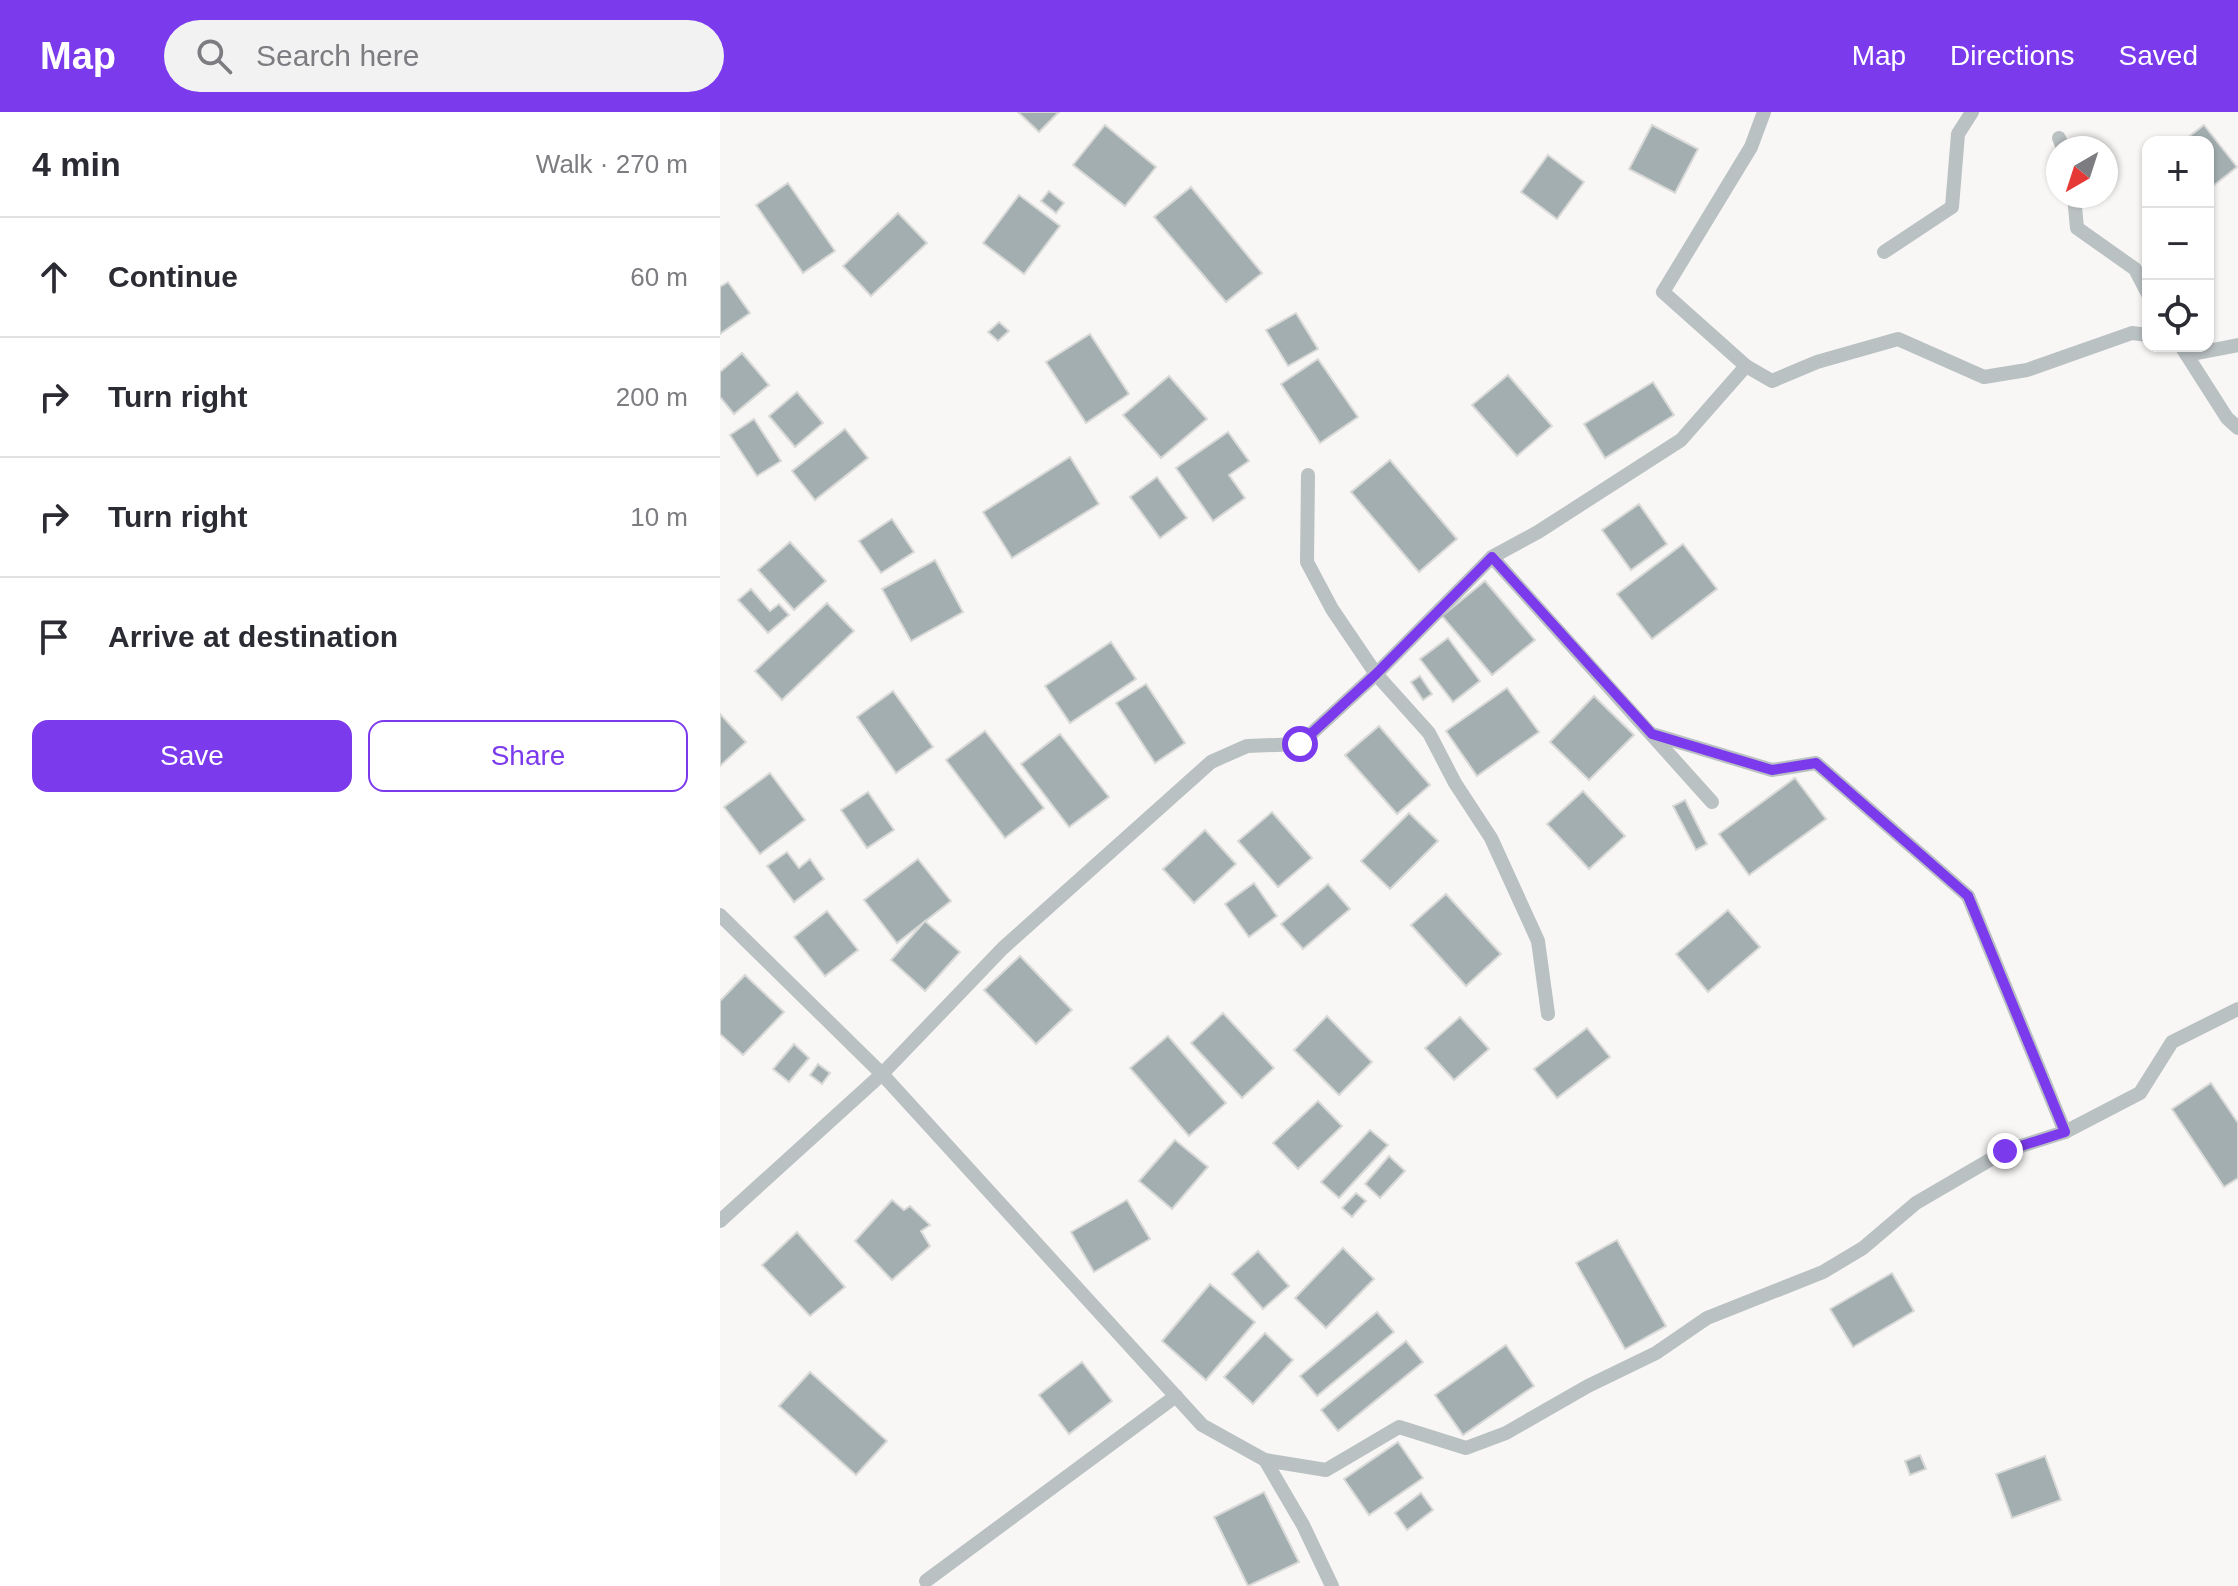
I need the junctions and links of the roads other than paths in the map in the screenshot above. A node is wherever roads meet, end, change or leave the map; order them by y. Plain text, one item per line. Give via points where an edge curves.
1 (1764, 112) edge
2 (1972, 112) edge
3 (2075, 208) edge
4 (1884, 252) dead end
5 (2142, 282) edge
6 (2142, 334) edge
7 (2238, 345) edge
8 (2214, 348) edge
9 (2185, 352) edge
10 (1746, 366) junction
11 (2238, 428) edge
12 (1308, 475) dead end
13 (1492, 557) junction
14 (1376, 674) junction
15 (1652, 734) junction
16 (1712, 802) dead end
17 (720, 915) edge
18 (2238, 1009) edge
19 (1548, 1014) dead end
20 (882, 1074) junction
21 (2065, 1132) junction
22 (720, 1221) edge
23 (1176, 1396) junction
24 (1265, 1460) junction
25 (926, 1581) dead end
26 (1332, 1586) edge

1 - 10 street via 1751,147 1663,292
2 - 4 street via 1958,134 1952,207
3 - 5 street via 2077,228 2135,269
6 - 10 street via 2132,333 2027,370 1984,377 1898,339 1772,381
7 - 8 street
9 - 11 street
10 - 13 street via 1681,440
12 - 14 street via 1307,562
13 - 14 street
13 - 15 street
14 - 19 street via 1429,733 1491,838 1538,941
14 - 20 street via 1300,744 1247,746 1211,762 1003,948
15 - 16 street
15 - 21 street via 1772,770 1816,763 1968,896
17 - 20 street
18 - 21 street via 2172,1042 2140,1093
20 - 22 street
20 - 23 street
21 - 24 street via 2005,1151 1916,1203 1863,1248 1823,1272 1707,1318 1656,1353 1506,1433 1466,1448 1399,1427 1326,1470
23 - 24 street via 1202,1425
23 - 25 street
24 - 26 street

